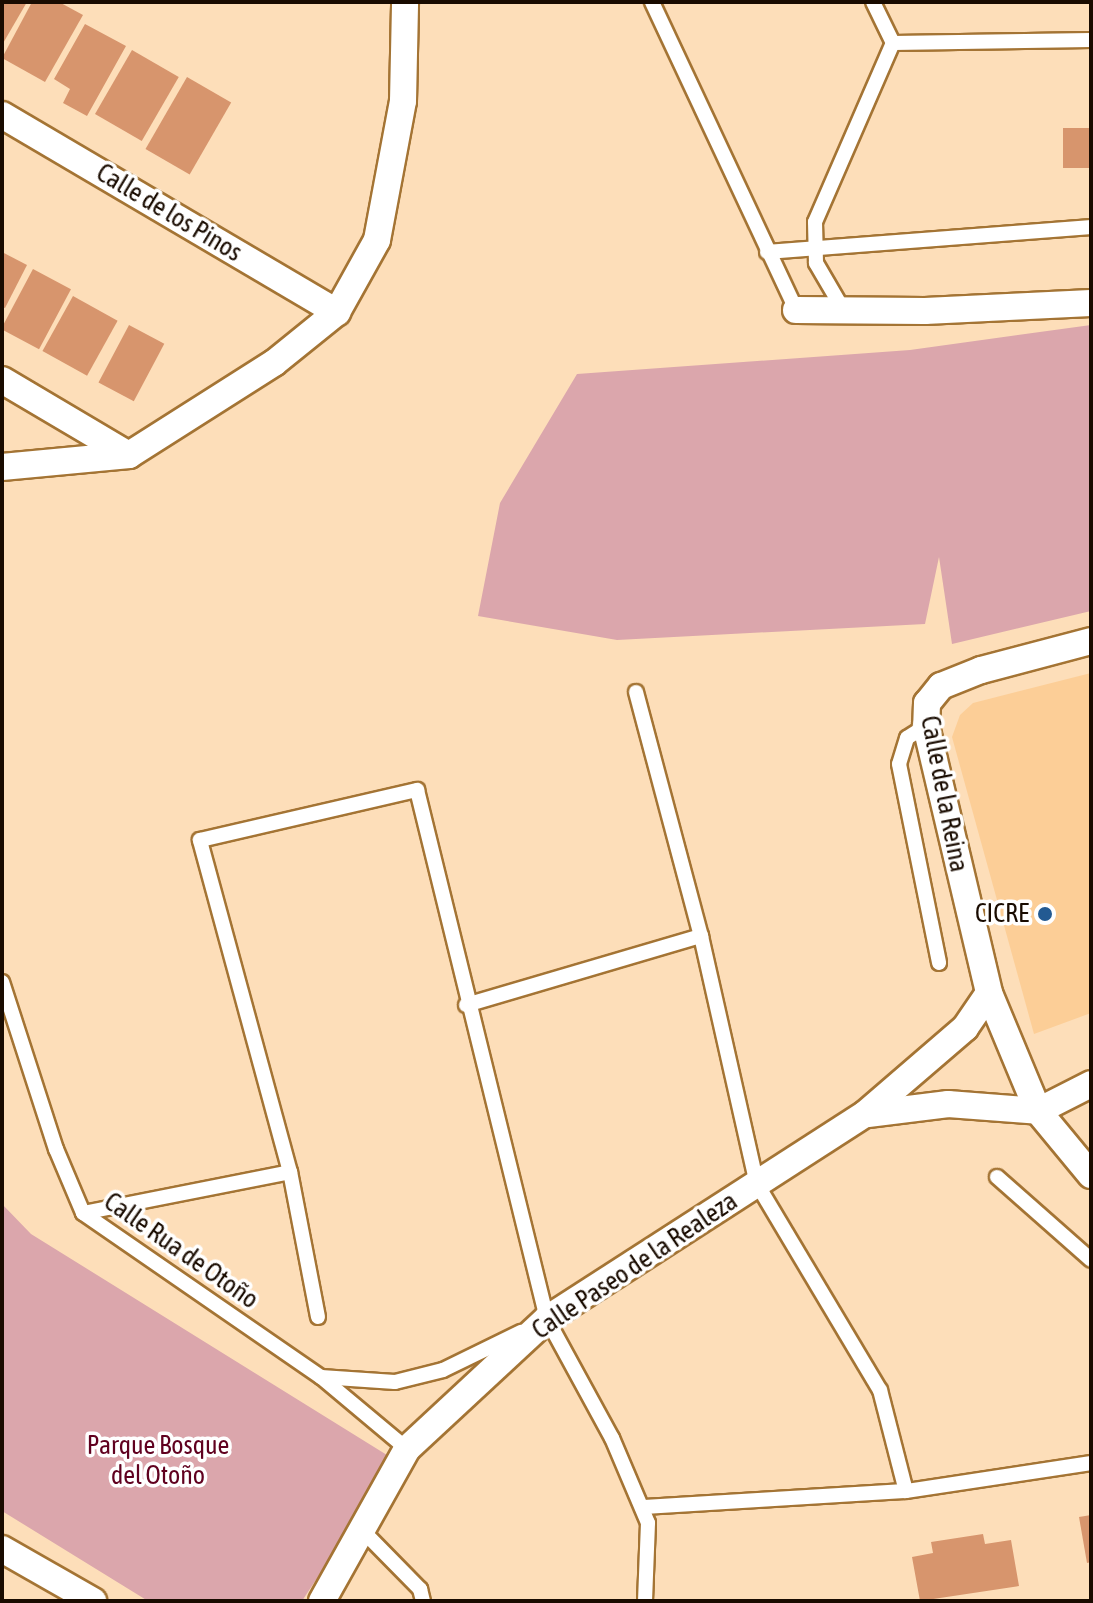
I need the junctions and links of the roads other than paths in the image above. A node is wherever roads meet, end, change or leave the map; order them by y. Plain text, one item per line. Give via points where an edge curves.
1 (405, 2) edge
2 (652, 2) edge
3 (873, 2) edge
4 (1091, 40) edge
5 (893, 43) junction
6 (2, 115) edge
7 (1091, 227) edge
8 (812, 245) junction
9 (767, 252) junction
10 (1091, 303) edge
11 (796, 310) joint
12 (844, 311) junction
13 (337, 312) junction
14 (2, 380) edge
15 (129, 455) junction
16 (2, 467) edge
17 (1091, 641) edge
18 (636, 692) dead end
19 (926, 726) junction
20 (701, 936) junction
21 (939, 963) dead end
22 (2, 982) edge
23 (989, 993) junction
24 (466, 1005) junction
25 (1091, 1084) edge
26 (1038, 1111) junction
27 (865, 1114) junction
28 (290, 1172) junction
29 (1091, 1175) edge
30 (997, 1177) dead end
31 (757, 1184) junction
32 (83, 1213) junction
33 (1091, 1260) edge
34 (318, 1317) dead end
35 (547, 1319) junction
36 (321, 1377) junction
37 (407, 1449) junction
38 (1091, 1463) edge
39 (906, 1491) junction
40 (643, 1507) junction
41 (360, 1528) junction
42 (2, 1549) edge
43 (93, 1601) edge
44 (322, 1601) edge
45 (423, 1601) edge
46 (645, 1601) edge

1 - 13 street via 403,101 377,240
2 - 9 lane
3 - 5 lane
4 - 5 lane
5 - 8 lane via 825,198
6 - 13 street, Calle de los Pinos
7 - 8 lane
8 - 9 lane
8 - 12 lane via 816,263
9 - 11 lane
10 - 12 street
11 - 12 street
13 - 15 street via 274,363
14 - 15 street
15 - 16 street
17 - 19 street, Calle de la Reina via 941,686 927,703
18 - 20 lane
19 - 21 lane via 907,738 899,764
19 - 23 street, Calle de la Reina
20 - 24 lane
20 - 31 lane
22 - 32 lane, Calle Rua de Otoño via 56,1149
23 - 26 street, Calle de la Reina
23 - 27 street, Calle Paseo de la Realeza via 965,1028
24 - 28 lane via 417,790 200,840
24 - 35 lane
25 - 26 street
26 - 27 street, Calle Paseo de la Realeza via 948,1104
26 - 29 street, Calle de la Reina
27 - 31 street, Calle Paseo de la Realeza
28 - 32 lane
28 - 34 lane
30 - 33 lane
31 - 35 street, Calle Paseo de la Realeza
31 - 39 lane via 880,1390
32 - 36 lane, Calle Rua de Otoño
35 - 36 lane via 443,1370 395,1382
35 - 37 street, Calle Paseo de la Realeza
35 - 40 lane
36 - 37 lane, Calle Rua de Otoño
37 - 41 street, Calle Paseo de la Realeza
38 - 39 lane
39 - 40 lane
40 - 46 lane via 648,1523
41 - 44 street, Calle Paseo de la Realeza
41 - 45 lane via 420,1589
42 - 43 street

